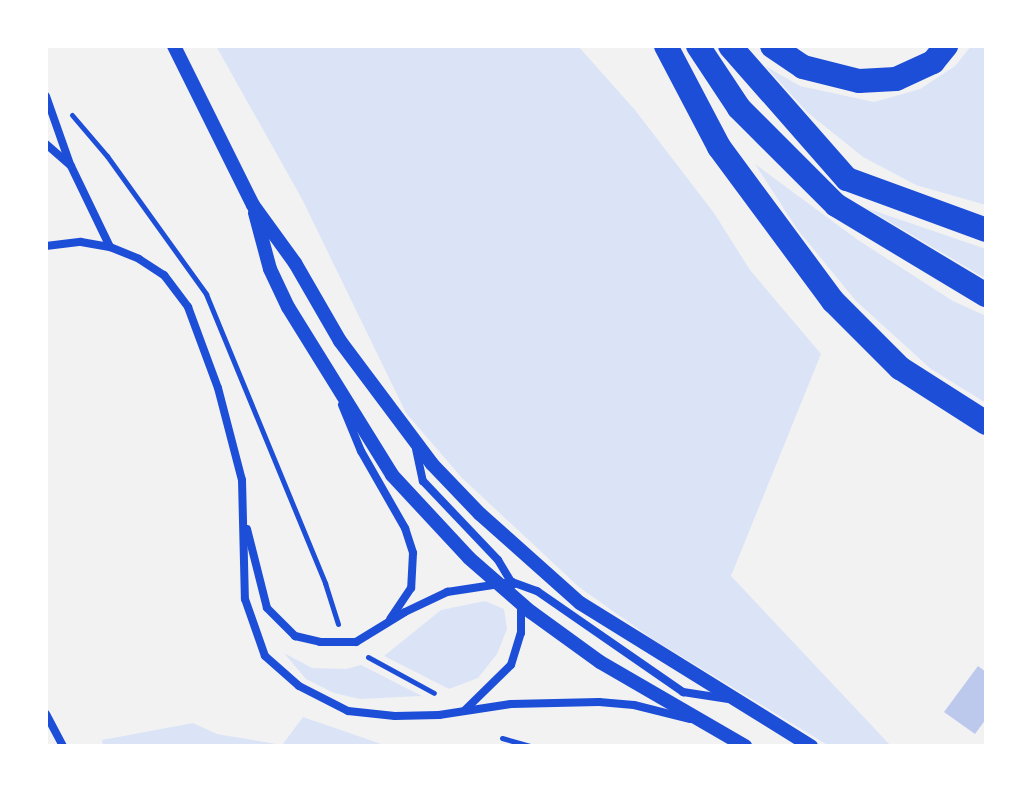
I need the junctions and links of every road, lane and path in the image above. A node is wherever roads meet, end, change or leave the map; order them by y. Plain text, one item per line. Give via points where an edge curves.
1 (174, 46) edge
2 (666, 46) edge
3 (698, 46) edge
4 (730, 46) edge
5 (772, 46) edge
6 (946, 46) edge
7 (46, 96) edge
8 (46, 144) edge
9 (71, 166) junction
10 (253, 205) junction
11 (986, 230) edge
12 (46, 246) edge
13 (110, 247) junction
14 (986, 295) edge
15 (332, 382) junction
16 (978, 419) edge
17 (415, 442) junction
18 (245, 521) junction
19 (504, 583) junction
20 (521, 604) junction
21 (387, 623) junction
22 (368, 657) dead end
23 (434, 693) dead end
24 (731, 700) junction
25 (464, 710) junction
26 (46, 714) edge
27 (702, 723) junction
28 (502, 738) dead end
29 (63, 746) edge
30 (530, 746) edge
31 (745, 746) edge
32 (811, 746) edge

1 - 10 street
2 - 16 highway via 719,147 833,301 900,368
3 - 14 highway via 739,108 836,205
4 - 11 highway via 847,179
5 - 6 highway via 803,67 859,81 896,79 933,62
7 - 9 street
8 - 9 street
9 - 13 street
10 - 15 street via 270,269
10 - 17 street via 295,263 340,341
12 - 13 street via 81,242
13 - 18 street via 164,275 188,307 218,388 242,480
15 - 19 street via 392,475
15 - 21 street via 413,553 411,588
17 - 19 street via 423,481 498,560
17 - 24 street via 480,514 580,603
18 - 21 street via 267,608 295,636 356,642
18 - 25 street via 245,599 265,656 288,676 348,711 395,716
19 - 20 street
19 - 21 street via 447,592
19 - 24 street via 537,591 683,692
20 - 25 street via 521,633 511,665
20 - 27 street via 600,662
22 - 23 path
24 - 32 street
25 - 27 street via 599,702 634,705
26 - 29 street
27 - 31 street
28 - 30 path

